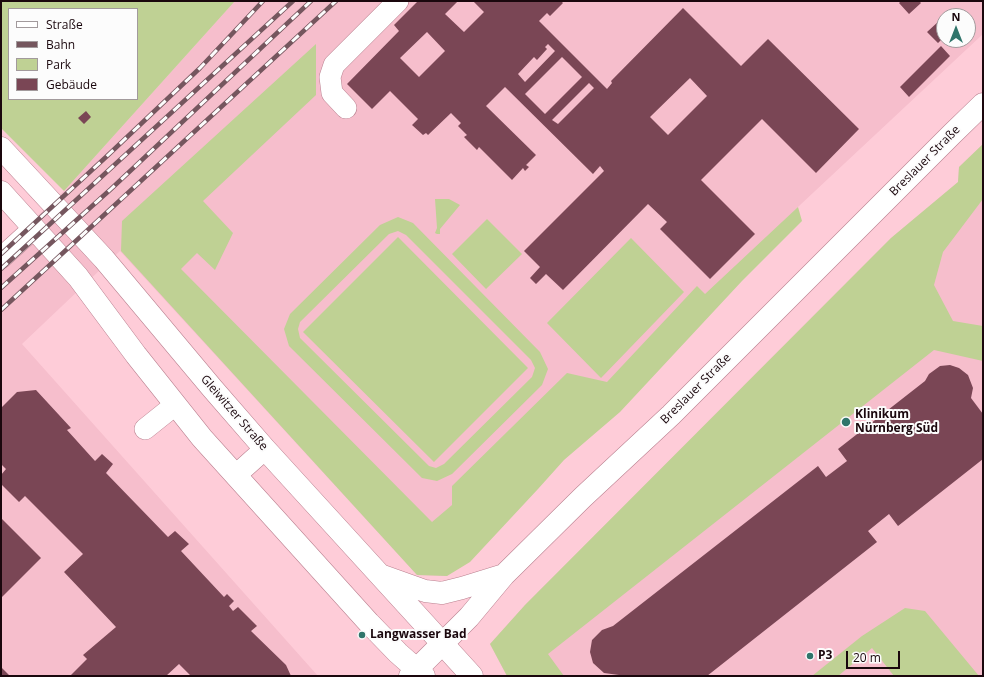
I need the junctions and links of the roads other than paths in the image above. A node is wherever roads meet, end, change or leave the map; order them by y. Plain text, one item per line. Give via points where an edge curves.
1 (398, 1) edge
2 (983, 104) edge
3 (346, 108) dead end
4 (1, 148) edge
5 (1, 192) edge
6 (34, 228) junction
7 (1, 258) edge
8 (176, 405) junction
9 (145, 429) dead end
10 (265, 449) junction
11 (236, 475) junction
12 (380, 575) junction
13 (504, 575) junction
14 (443, 644) junction
15 (417, 674) edge
16 (472, 676) edge

1 - 3 lane via 334,65 330,77 332,93
2 - 13 main road, Breslauer Straße via 671,415
4 - 10 main road, Gleiwitzer Straße via 111,268
5 - 6 main road
6 - 7 lane
6 - 8 main road via 78,277
8 - 9 lane
8 - 11 main road
10 - 11 lane
10 - 12 main road, Gleiwitzer Straße
11 - 15 main road
12 - 13 main road via 425,591 442,593
12 - 14 main road, Gleiwitzer Straße
13 - 14 main road, Breslauer Straße
14 - 15 main road, Breslauer Straße
14 - 16 main road, Gleiwitzer Straße

